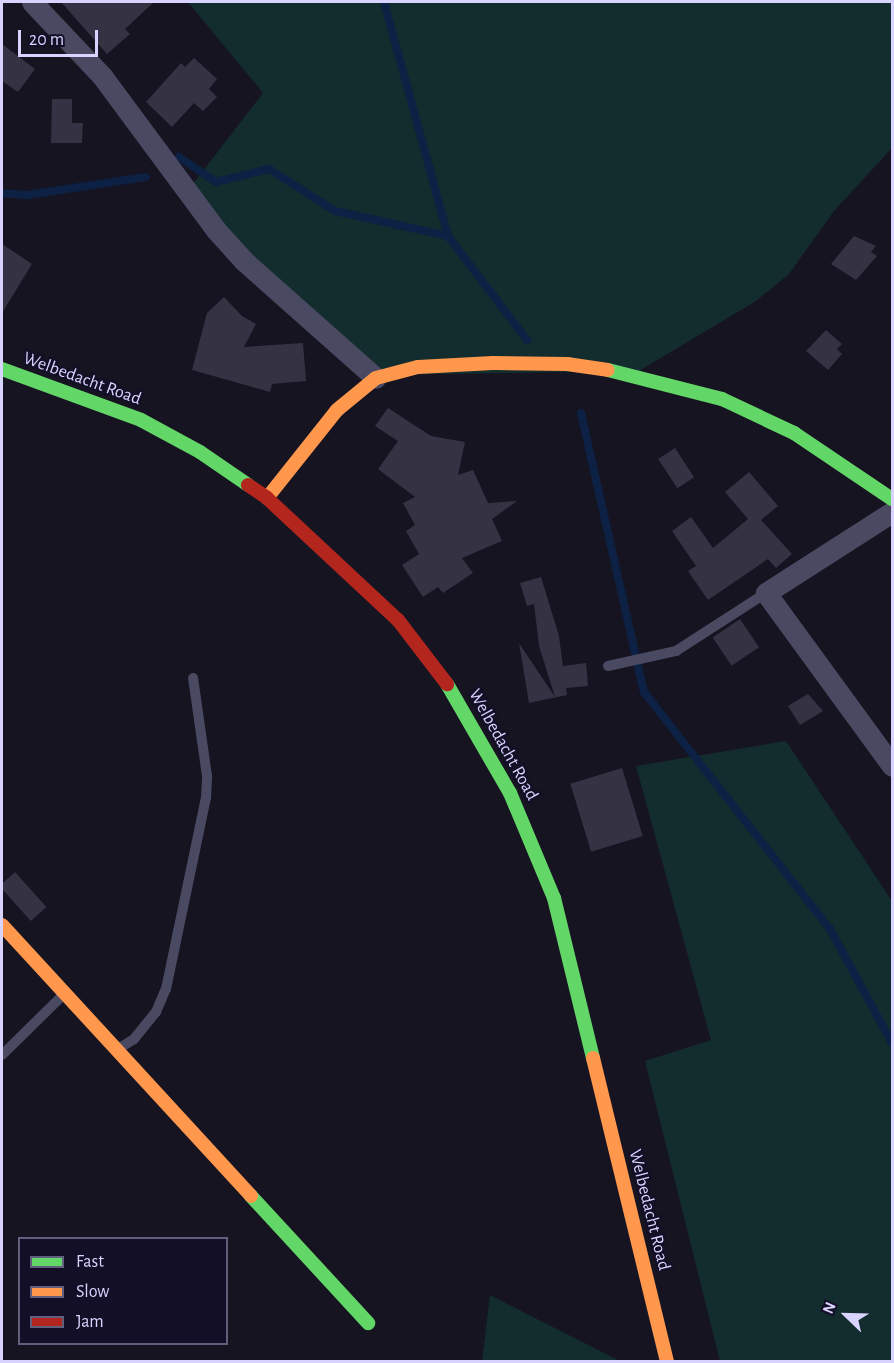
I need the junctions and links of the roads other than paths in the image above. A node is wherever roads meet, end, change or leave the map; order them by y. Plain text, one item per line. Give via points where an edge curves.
1 (32, 2) edge
2 (2, 369) edge
3 (376, 378) junction
4 (267, 498) junction
5 (892, 499) edge
6 (892, 512) edge
7 (766, 593) junction
8 (608, 666) dead end
9 (193, 678) dead end
10 (892, 766) edge
11 (2, 925) edge
12 (66, 993) junction
13 (118, 1049) junction
14 (2, 1055) edge
15 (368, 1323) dead end
16 (667, 1362) edge

1 - 3 street via 102,76 216,230 244,261
2 - 4 street, Welbedacht Road via 141,420 200,452
3 - 4 street via 337,410
3 - 5 street via 418,367 493,363 567,364 630,373 757,412 848,466
4 - 16 street, Welbedacht Road via 398,620 432,661 487,748 535,844 557,909
6 - 7 street
7 - 8 lane via 676,651
7 - 10 street
9 - 13 lane via 207,776 206,798 166,989 156,1012 134,1039
11 - 12 street
12 - 13 street
12 - 14 lane
13 - 15 street

